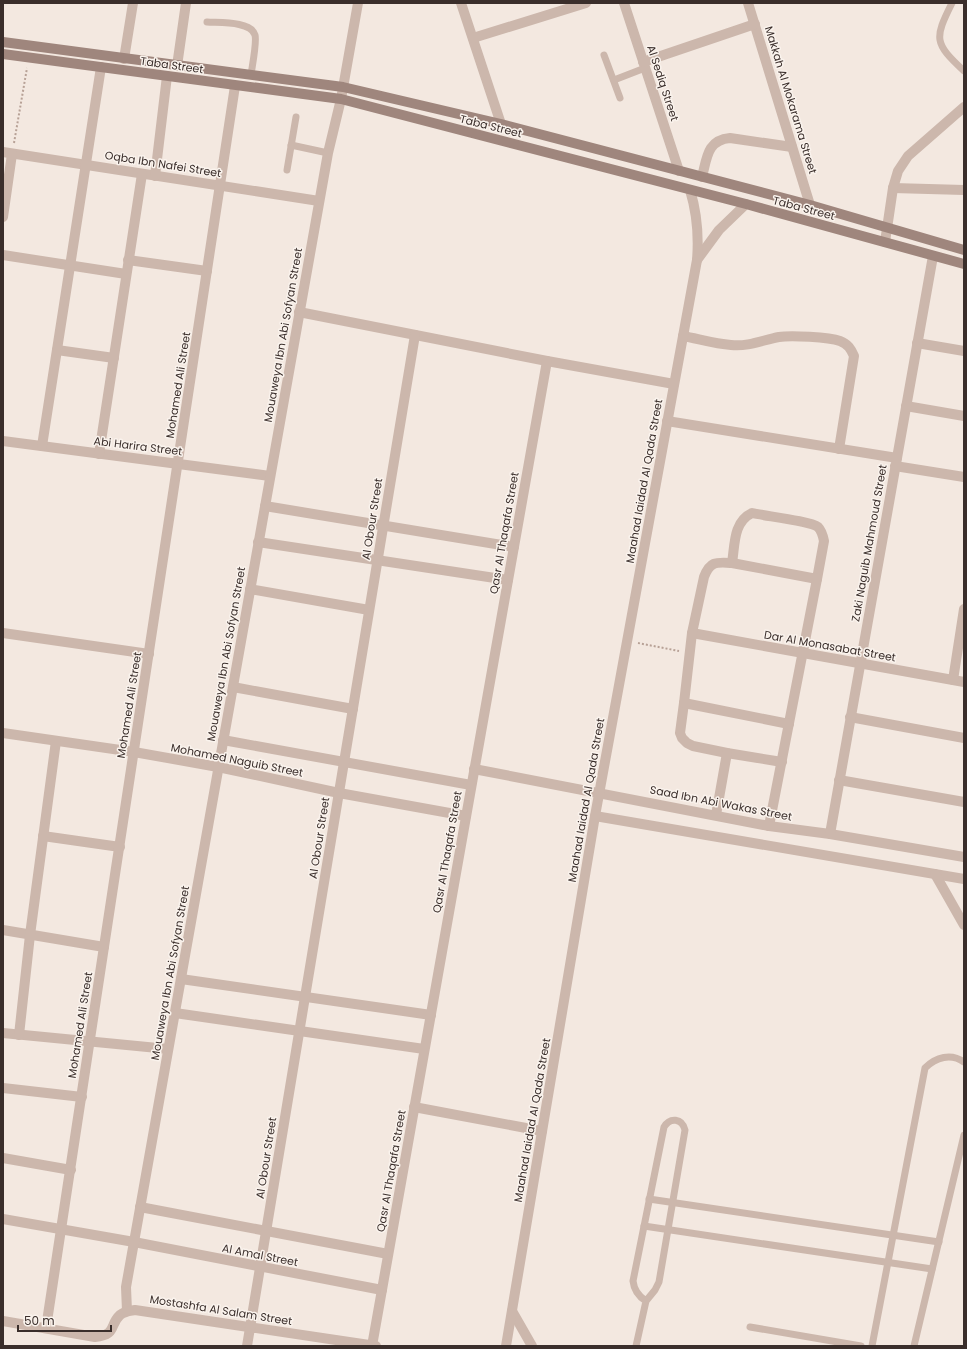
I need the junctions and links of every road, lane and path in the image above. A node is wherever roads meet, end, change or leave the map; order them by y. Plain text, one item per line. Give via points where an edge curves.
1 (133, 3) edge
2 (186, 3) edge
3 (358, 3) edge
4 (461, 3) edge
5 (586, 3) edge
6 (624, 3) edge
7 (748, 3) edge
8 (952, 3) edge
9 (207, 22) dead end
10 (755, 24) junction
11 (472, 38) junction
12 (3, 42) edge
13 (3, 54) edge
14 (604, 55) dead end
15 (28, 58) junction
16 (124, 59) junction
17 (644, 65) junction
18 (177, 66) junction
19 (101, 67) junction
20 (964, 71) edge
21 (251, 75) junction
22 (167, 76) junction
23 (614, 80) junction
24 (235, 86) junction
25 (343, 87) junction
26 (620, 98) dead end
27 (341, 99) junction
28 (964, 107) edge
29 (296, 117) dead end
30 (501, 124) junction
31 (291, 145) junction
32 (792, 147) junction
33 (328, 152) junction
34 (8, 153) edge
35 (86, 165) junction
36 (287, 170) dead end
37 (679, 172) junction
38 (142, 174) junction
39 (156, 176) junction
40 (702, 177) junction
41 (220, 185) junction
42 (893, 188) junction
43 (690, 190) junction
44 (964, 190) edge
45 (319, 201) junction
46 (746, 204) junction
47 (810, 205) junction
48 (3, 216) edge
49 (886, 226) junction
50 (885, 242) junction
51 (964, 250) edge
52 (3, 255) edge
53 (933, 256) junction
54 (128, 260) junction
55 (697, 260) junction
56 (964, 264) edge
57 (70, 265) junction
58 (207, 271) junction
59 (126, 274) junction
60 (299, 312) junction
61 (415, 335) junction
62 (683, 336) junction
63 (917, 343) junction
64 (57, 350) junction
65 (964, 350) edge
66 (114, 358) junction
67 (547, 361) junction
68 (674, 384) junction
69 (906, 406) junction
70 (964, 416) edge
71 (667, 421) junction
72 (3, 441) edge
73 (42, 446) junction
74 (839, 449) junction
75 (99, 454) junction
76 (896, 462) junction
77 (178, 464) junction
78 (270, 476) junction
79 (964, 477) edge
80 (265, 506) junction
81 (383, 525) junction
82 (258, 542) junction
83 (514, 547) junction
84 (377, 560) junction
85 (732, 563) junction
86 (817, 579) junction
87 (508, 580) junction
88 (250, 590) junction
89 (964, 609) edge
90 (369, 610) junction
91 (3, 632) edge
92 (692, 633) junction
93 (627, 641) junction
94 (690, 653) junction
95 (803, 653) junction
96 (149, 654) junction
97 (860, 663) junction
98 (953, 680) junction
99 (964, 682) edge
100 (233, 686) junction
101 (684, 702) junction
102 (353, 709) junction
103 (850, 717) junction
104 (789, 724) junction
105 (3, 734) edge
106 (964, 738) edge
107 (223, 740) junction
108 (56, 741) junction
109 (134, 752) junction
110 (727, 753) junction
111 (344, 762) junction
112 (782, 762) junction
113 (218, 767) junction
114 (474, 769) junction
115 (839, 780) junction
116 (471, 786) junction
117 (339, 793) junction
118 (600, 793) junction
119 (964, 802) edge
120 (716, 815) junction
121 (466, 816) junction
122 (595, 816) junction
123 (770, 826) junction
124 (830, 834) junction
125 (43, 836) junction
126 (120, 847) junction
127 (964, 857) edge
128 (935, 874) junction
129 (964, 879) edge
130 (964, 925) edge
131 (3, 930) edge
132 (30, 935) junction
133 (104, 947) junction
134 (181, 979) junction
135 (305, 997) junction
136 (175, 1013) junction
137 (431, 1015) junction
138 (299, 1031) junction
139 (3, 1033) edge
140 (19, 1035) junction
141 (90, 1041) junction
142 (168, 1049) junction
143 (424, 1049) junction
144 (964, 1062) edge
145 (3, 1088) edge
146 (82, 1097) junction
147 (414, 1108) junction
148 (542, 1131) junction
149 (964, 1135) edge
150 (3, 1158) edge
151 (71, 1170) junction
152 (649, 1199) junction
153 (673, 1202) junction
154 (140, 1207) junction
155 (3, 1219) edge
156 (644, 1226) junction
157 (62, 1229) junction
158 (668, 1229) junction
159 (266, 1231) junction
160 (893, 1235) junction
161 (134, 1242) junction
162 (939, 1242) junction
163 (388, 1254) junction
164 (888, 1262) junction
165 (260, 1267) junction
166 (932, 1269) junction
167 (382, 1290) junction
168 (646, 1301) junction
169 (127, 1311) junction
170 (512, 1311) junction
171 (3, 1321) edge
172 (250, 1327) junction
173 (750, 1327) dead end
174 (46, 1328) junction
175 (94, 1341) edge
176 (247, 1346) edge
177 (373, 1346) edge
178 (506, 1346) edge
179 (532, 1346) edge
180 (636, 1346) edge
181 (861, 1346) edge
182 (872, 1346) edge
183 (914, 1346) edge

1 - 16 street
2 - 18 street
3 - 25 street, Mouaweya Ibn Abi Sofyan Street
4 - 11 street
5 - 11 street
6 - 17 street, Al Sediq Street
7 - 10 street, Makkah Al Mokarama Street
8 - 20 lane via 941,25 941,43 946,54
9 - 21 lane via 244,25 252,29 255,36
10 - 17 street
10 - 32 street, Makkah Al Mokarama Street
11 - 30 street
12 - 16 street, Taba Street
13 - 15 street, Taba Street
14 - 23 lane
15 - 19 street, Taba Street
15 - 34 path
16 - 18 street, Taba Street
17 - 23 lane
17 - 37 street, Al Sediq Street
18 - 21 street, Taba Street
19 - 22 street, Taba Street
19 - 35 street
21 - 25 street, Taba Street
22 - 24 street, Taba Street
22 - 39 street
23 - 26 lane
24 - 27 street, Taba Street
24 - 41 street, Mohamed Ali Street
25 - 27 street, Mouaweya Ibn Abi Sofyan Street
25 - 30 street, Taba Street
27 - 33 street, Mouaweya Ibn Abi Sofyan Street
27 - 43 street, Taba Street
28 - 42 street via 908,156 898,171
29 - 31 lane
30 - 37 street, Taba Street
31 - 33 lane
31 - 36 lane
32 - 40 street via 730,138 721,139 709,149
32 - 47 street, Makkah Al Mokarama Street
33 - 45 street, Mouaweya Ibn Abi Sofyan Street
34 - 35 street, Oqba Ibn Nafei Street
34 - 48 street
35 - 38 street, Oqba Ibn Nafei Street
35 - 57 street
37 - 40 street, Taba Street
38 - 39 street, Oqba Ibn Nafei Street
38 - 54 street
39 - 41 street, Oqba Ibn Nafei Street
40 - 47 street, Taba Street
41 - 45 street, Oqba Ibn Nafei Street
41 - 58 street, Mohamed Ali Street
42 - 44 street
42 - 49 street
43 - 46 street, Taba Street
43 - 55 street, Maahad Iaidad Al Qada Street via 697,224
45 - 60 street, Mouaweya Ibn Abi Sofyan Street
46 - 50 street, Taba Street
46 - 55 street, Maahad Iaidad Al Qada Street via 719,230
47 - 49 street, Taba Street
49 - 50 street
49 - 51 street, Taba Street
50 - 53 street, Taba Street
52 - 57 street
53 - 56 street, Taba Street
53 - 63 street, Zaki Naguib Mahmoud Street
54 - 58 street
54 - 59 street
55 - 62 street, Maahad Iaidad Al Qada Street
57 - 59 street
57 - 64 street
58 - 77 street, Mohamed Ali Street
59 - 66 street
60 - 61 street
60 - 78 street, Mouaweya Ibn Abi Sofyan Street
61 - 67 street
61 - 81 street, Al Obour Street
62 - 68 street, Maahad Iaidad Al Qada Street
62 - 74 street via 731,345 748,345 781,337 816,337 845,344 854,356
63 - 65 street
63 - 69 street, Zaki Naguib Mahmoud Street
64 - 66 street
64 - 73 street
66 - 75 street
67 - 68 street
67 - 83 street, Qasr Al Thaqafa Street
68 - 71 street, Maahad Iaidad Al Qada Street
69 - 70 street
69 - 76 street, Zaki Naguib Mahmoud Street
71 - 74 street
71 - 93 street, Maahad Iaidad Al Qada Street
72 - 73 street, Abi Harira Street
73 - 75 street, Abi Harira Street
74 - 76 street
75 - 77 street, Abi Harira Street
76 - 79 street
76 - 97 street, Zaki Naguib Mahmoud Street
77 - 78 street, Abi Harira Street
77 - 96 street, Mohamed Ali Street
78 - 80 street, Mouaweya Ibn Abi Sofyan Street
80 - 81 street
80 - 82 street, Mouaweya Ibn Abi Sofyan Street
81 - 83 street
81 - 84 street, Al Obour Street
82 - 84 street
82 - 88 street, Mouaweya Ibn Abi Sofyan Street
83 - 87 street, Qasr Al Thaqafa Street
84 - 87 street
84 - 90 street, Al Obour Street
85 - 86 street
85 - 86 street via 738,528 741,521 752,513 812,524 821,531 824,542
85 - 92 street via 719,562 707,569
86 - 95 street
87 - 114 street, Qasr Al Thaqafa Street
88 - 90 street
88 - 100 street, Mouaweya Ibn Abi Sofyan Street
89 - 98 street
90 - 102 street, Al Obour Street
91 - 96 street
92 - 94 street
92 - 95 street, Dar Al Monasabat Street
93 - 94 path
93 - 118 street, Maahad Iaidad Al Qada Street
94 - 101 street
95 - 97 street, Dar Al Monasabat Street
95 - 104 street
96 - 109 street, Mohamed Ali Street
97 - 98 street, Dar Al Monasabat Street
97 - 103 street, Zaki Naguib Mahmoud Street
98 - 99 street, Dar Al Monasabat Street
100 - 102 street
100 - 107 street, Mouaweya Ibn Abi Sofyan Street
101 - 104 street
101 - 110 street via 680,733 682,738 693,746
102 - 111 street, Al Obour Street
103 - 106 street
103 - 115 street, Zaki Naguib Mahmoud Street
104 - 112 street
105 - 108 street, Mohamed Naguib Street
107 - 111 street, Mohamed Naguib Street
107 - 113 street, Mouaweya Ibn Abi Sofyan Street
108 - 109 street, Mohamed Naguib Street
108 - 125 street
109 - 113 street, Mohamed Naguib Street
109 - 126 street, Mohamed Ali Street
110 - 112 street
110 - 120 street
111 - 116 street, Mohamed Naguib Street
111 - 117 street, Al Obour Street
112 - 123 street
113 - 117 street, Mohamed Naguib Street
113 - 134 street, Mouaweya Ibn Abi Sofyan Street
114 - 116 street, Qasr Al Thaqafa Street
114 - 118 street, Saad Ibn Abi Wakas Street
115 - 119 street
115 - 124 street, Zaki Naguib Mahmoud Street
116 - 121 street, Qasr Al Thaqafa Street
117 - 121 street, Mohamed Naguib Street
117 - 135 street, Al Obour Street
118 - 120 street, Saad Ibn Abi Wakas Street
118 - 122 street, Maahad Iaidad Al Qada Street
120 - 123 street, Saad Ibn Abi Wakas Street
121 - 137 street, Qasr Al Thaqafa Street
122 - 128 street
122 - 148 street, Maahad Iaidad Al Qada Street
123 - 124 street, Saad Ibn Abi Wakas Street
124 - 127 street, Saad Ibn Abi Wakas Street
125 - 126 street
125 - 132 street
126 - 133 street, Mohamed Ali Street
128 - 129 street
128 - 130 street
131 - 132 street
132 - 133 street
132 - 140 street
133 - 141 street, Mohamed Ali Street
134 - 135 street
134 - 136 street, Mouaweya Ibn Abi Sofyan Street
135 - 137 street
135 - 138 street, Al Obour Street
136 - 138 street
136 - 142 street, Mouaweya Ibn Abi Sofyan Street
137 - 143 street, Qasr Al Thaqafa Street
138 - 143 street
138 - 159 street, Al Obour Street
139 - 140 street
140 - 141 street
141 - 142 street
141 - 146 street, Mohamed Ali Street
142 - 154 street, Mouaweya Ibn Abi Sofyan Street
143 - 147 street, Qasr Al Thaqafa Street
144 - 160 lane via 955,1058 942,1058 925,1068
145 - 146 street
146 - 151 street, Mohamed Ali Street
147 - 148 street
147 - 163 street, Qasr Al Thaqafa Street
148 - 170 street, Maahad Iaidad Al Qada Street
149 - 162 lane
150 - 151 street
151 - 157 street, Mohamed Ali Street
152 - 153 lane
152 - 153 lane via 664,1127 669,1121 676,1120 682,1123 685,1130
152 - 156 lane
153 - 158 lane
153 - 160 lane
154 - 159 street
154 - 161 street, Mouaweya Ibn Abi Sofyan Street
155 - 157 street, Al Amal Street
156 - 158 lane
156 - 168 lane via 633,1281 634,1289
157 - 161 street, Al Amal Street
157 - 174 street, Mohamed Ali Street
158 - 164 lane
158 - 168 lane via 659,1282
159 - 163 street
159 - 165 street, Al Obour Street
160 - 162 lane
160 - 164 lane
161 - 165 street, Al Amal Street
161 - 169 street, Mouaweya Ibn Abi Sofyan Street via 126,1287
162 - 166 lane
163 - 167 street, Qasr Al Thaqafa Street
164 - 166 lane
164 - 182 lane
165 - 167 street, Al Amal Street
165 - 172 street, Al Obour Street
166 - 183 lane
167 - 177 street, Qasr Al Thaqafa Street
168 - 180 lane
169 - 172 street, Mostashfa Al Salam Street via 135,1310
169 - 175 street via 121,1315 109,1333
170 - 178 street, Maahad Iaidad Al Qada Street
170 - 179 street
171 - 174 street
172 - 176 street, Al Obour Street
172 - 177 street, Mostashfa Al Salam Street
173 - 181 lane
174 - 175 street

